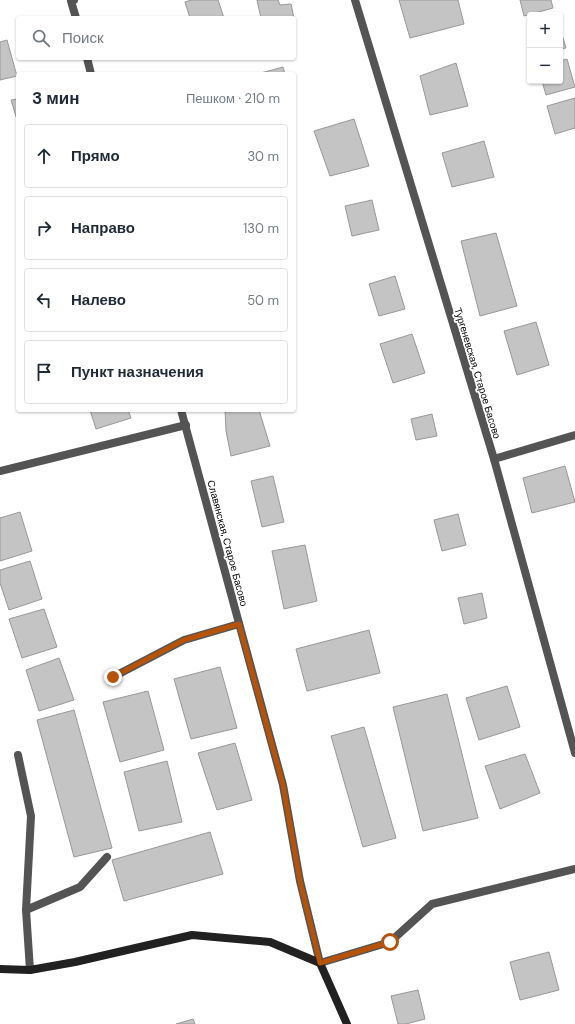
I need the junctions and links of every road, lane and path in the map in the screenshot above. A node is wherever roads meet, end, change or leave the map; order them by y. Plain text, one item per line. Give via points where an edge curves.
1 (355, 0) edge
2 (73, 1) edge
3 (76, 16) edge
4 (88, 60) edge
5 (90, 72) edge
6 (183, 412) edge
7 (186, 425) junction
8 (575, 435) edge
9 (494, 459) junction
10 (0, 472) edge
11 (239, 624) junction
12 (113, 677) dead end
13 (575, 753) edge
14 (18, 755) dead end
15 (107, 857) dead end
16 (575, 870) edge
17 (26, 910) junction
18 (320, 963) junction
19 (0, 969) edge
20 (30, 970) junction
21 (346, 1024) edge

1 - 9 street, Тургеневская, Старое Басово
2 - 3 street
4 - 5 street
6 - 7 street, Славянская, Старое Басово
7 - 10 street
7 - 11 street, Славянская, Старое Басово
8 - 9 street
9 - 13 street, Тургеневская, Старое Басово
11 - 12 street via 184,640
11 - 18 street, Славянская, Старое Басово via 283,785 300,881
14 - 17 street via 31,816
15 - 17 street via 80,887
16 - 18 street via 432,904 390,942
17 - 20 street
18 - 20 street via 270,942 192,935
18 - 21 street
19 - 20 street

